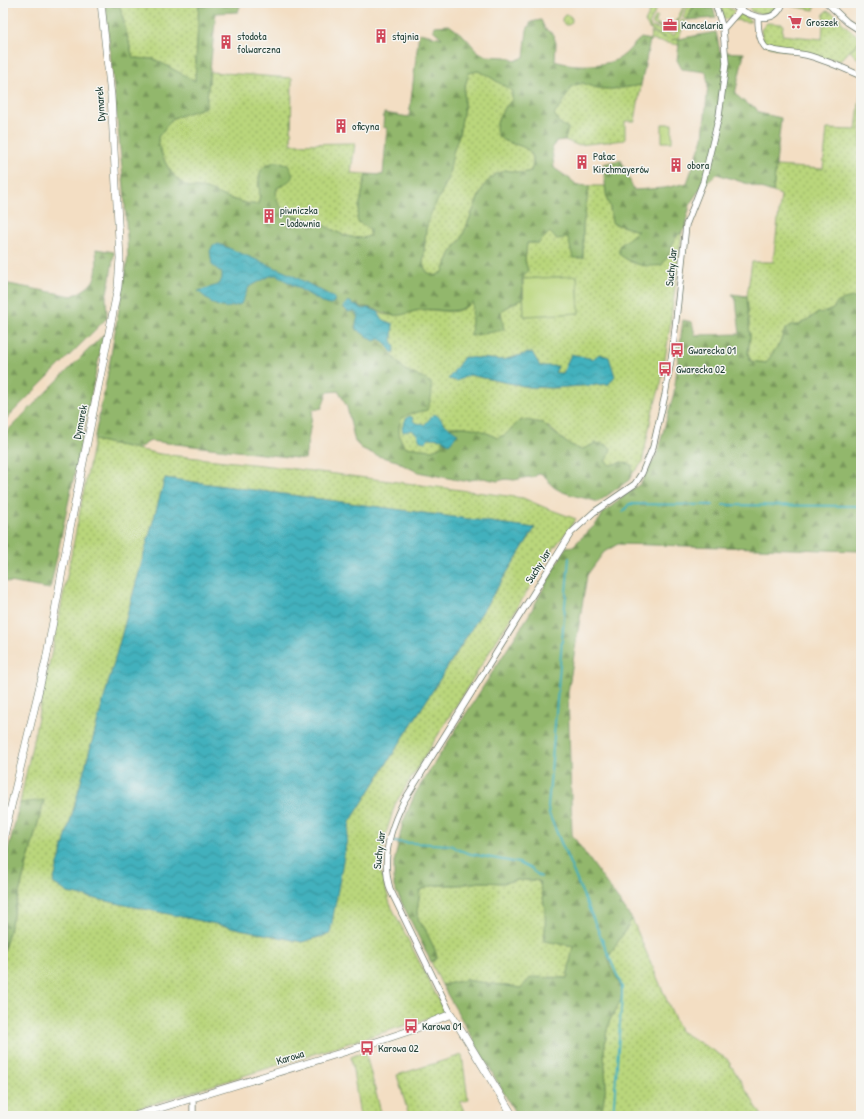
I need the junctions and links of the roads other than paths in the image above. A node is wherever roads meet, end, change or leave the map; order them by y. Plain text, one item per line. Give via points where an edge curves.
1 (101, 3) edge
2 (715, 3) edge
3 (728, 3) edge
4 (746, 3) edge
5 (783, 3) edge
6 (827, 3) edge
7 (739, 10) junction
8 (758, 18) junction
9 (723, 29) junction
10 (861, 31) edge
11 (861, 76) edge
12 (3, 840) edge
13 (451, 1014) junction
14 (193, 1098) junction
15 (134, 1116) edge
16 (193, 1116) edge
17 (513, 1116) edge

1 - 12 street, Dymarek via 111,103 120,258 118,287 46,660
2 - 9 street, Suchy Jar
3 - 7 street
4 - 7 street
5 - 8 street via 774,15
6 - 10 street
7 - 8 street
7 - 9 street
8 - 11 street via 759,33 766,48 836,64
9 - 13 street, Suchy Jar via 726,63 719,116 703,182 686,225 673,348 665,395 648,461 635,484 594,512 572,533 404,801 392,831 386,869 390,889
13 - 14 street, Karowa via 367,1045
13 - 17 street, Suchy Jar
14 - 15 street, Karowa
14 - 16 street

